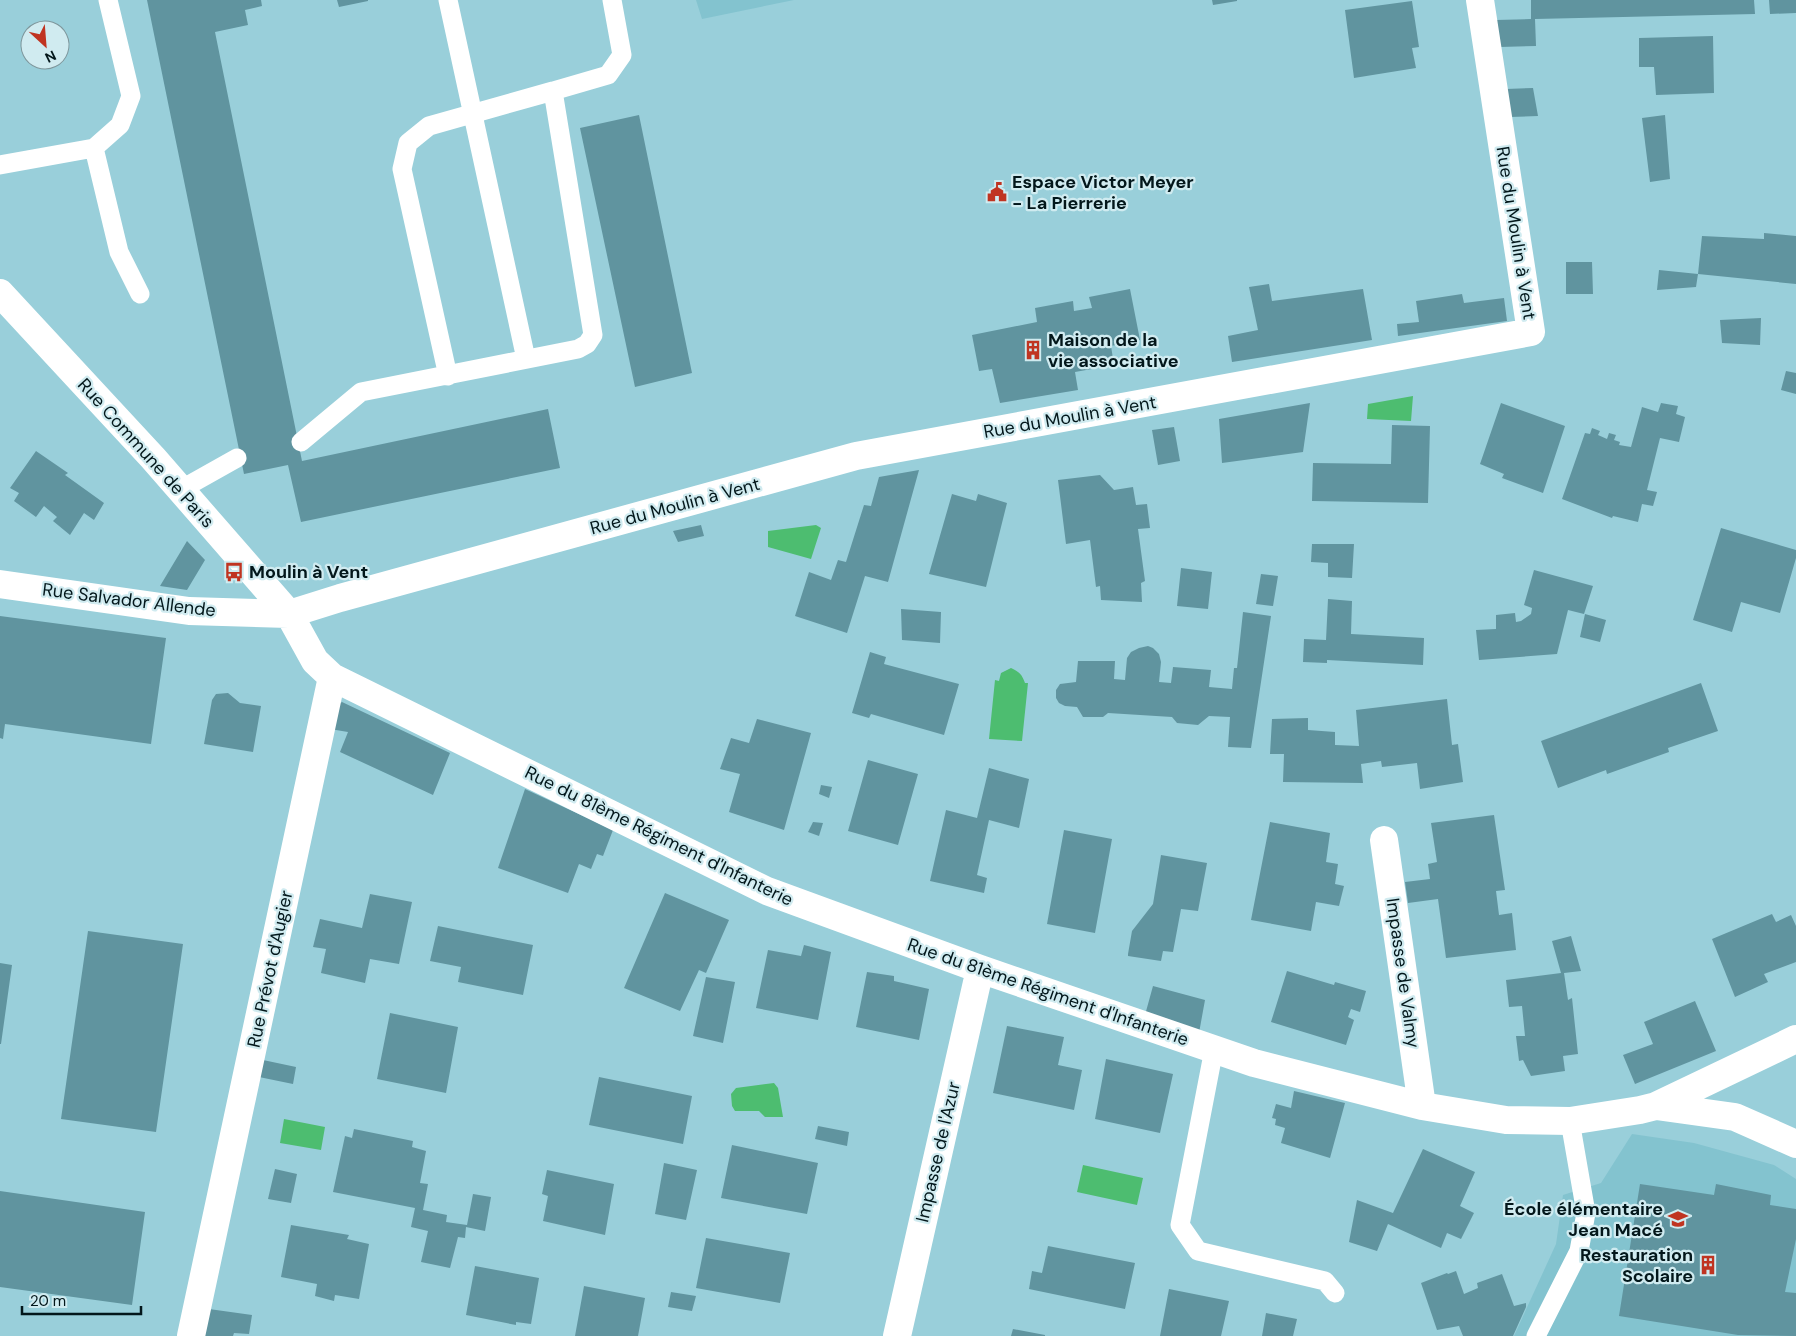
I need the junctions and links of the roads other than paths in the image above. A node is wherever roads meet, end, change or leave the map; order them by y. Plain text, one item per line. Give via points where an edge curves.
1 (108, 0) edge
2 (448, 0) edge
3 (612, 0) edge
4 (1480, 0) edge
5 (553, 91) junction
6 (472, 114) junction
7 (94, 148) junction
8 (0, 165) edge
9 (0, 293) edge
10 (140, 294) dead end
11 (526, 359) junction
12 (448, 376) junction
13 (301, 442) dead end
14 (237, 458) dead end
15 (180, 490) junction
16 (0, 584) edge
17 (289, 614) junction
18 (332, 677) junction
19 (1384, 840) dead end
20 (980, 969) junction
21 (1796, 1039) edge
22 (1214, 1050) junction
23 (1422, 1106) junction
24 (1656, 1106) junction
25 (1570, 1121) junction
26 (1796, 1144) edge
27 (1335, 1293) dead end
28 (191, 1336) edge
29 (897, 1336) edge
30 (1536, 1336) edge

1 - 7 lane via 131,96 120,125
2 - 6 lane
3 - 5 lane via 622,55 608,74
4 - 17 street, Rue du Moulin à Vent via 1531,332 856,456
5 - 6 lane
5 - 11 lane via 593,335 578,349
6 - 11 lane
6 - 12 lane via 429,126 408,143 402,170
7 - 8 lane
7 - 10 lane via 119,252
9 - 15 street, Rue Commune de Paris
11 - 12 lane
12 - 13 lane via 361,392
14 - 15 lane
15 - 17 street, Rue Commune de Paris
16 - 17 street, Rue Salvador Allende via 189,611
17 - 18 street via 315,661
18 - 20 street, Rue du 81ème Régiment d'Infanterie via 767,891
18 - 28 street, Rue Prévot d'Augier
19 - 23 street, Impasse de Valmy
20 - 22 street, Rue du 81ème Régiment d'Infanterie
20 - 29 street, Impasse de l'Azur
21 - 24 street, Rue du 81ème Régiment d'Infanterie
22 - 23 street, Rue du 81ème Régiment d'Infanterie
22 - 27 lane via 1180,1225 1198,1251 1325,1281
23 - 25 street, Rue du 81ème Régiment d'Infanterie via 1506,1120
24 - 25 street, Rue du 81ème Régiment d'Infanterie
24 - 26 street via 1735,1117
25 - 30 lane via 1586,1213 1579,1251

